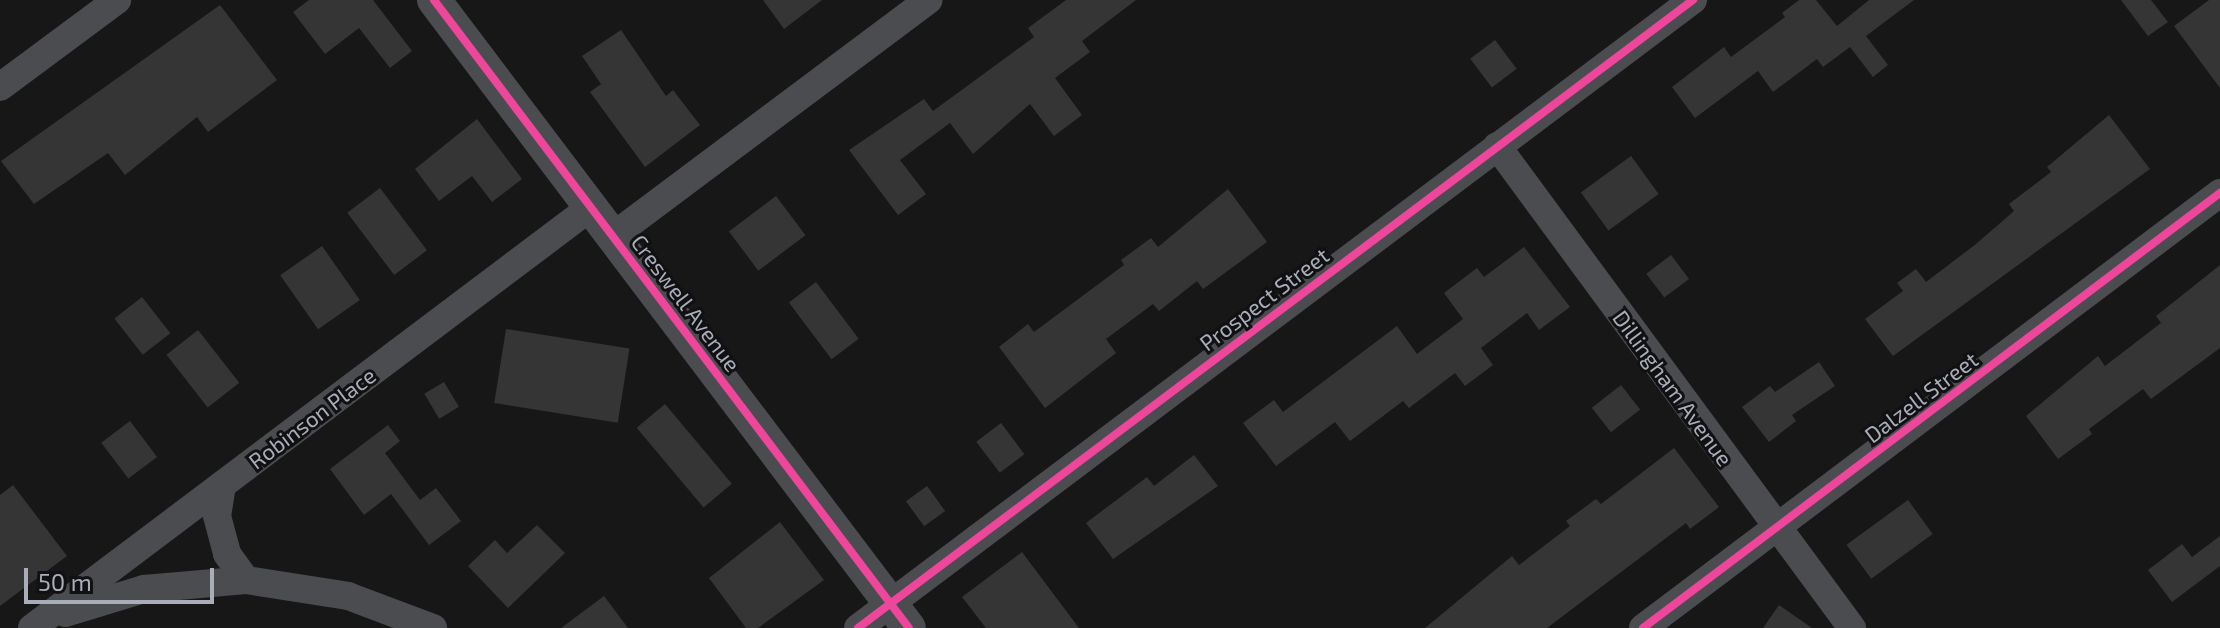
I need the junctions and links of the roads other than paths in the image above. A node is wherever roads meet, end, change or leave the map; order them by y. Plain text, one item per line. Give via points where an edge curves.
1 (117, 0) edge
2 (434, 0) edge
3 (928, 0) edge
4 (1693, 0) edge
5 (0, 87) edge
6 (1497, 146) junction
7 (2220, 193) edge
8 (591, 207) junction
9 (613, 236) junction
10 (222, 485) junction
11 (1777, 527) junction
12 (246, 580) junction
13 (900, 616) edge
14 (36, 625) edge
15 (433, 628) edge
16 (858, 628) edge
17 (1643, 628) edge
18 (1852, 628) edge

1 - 5 street
2 - 8 street, Creswell Avenue
3 - 9 street
4 - 6 street, Prospect Street
6 - 11 street, Dillingham Avenue
6 - 13 street, Prospect Street
7 - 11 street, Dalzell Street
8 - 9 street, Creswell Avenue
8 - 10 street, Robinson Place
9 - 13 street, Creswell Avenue
10 - 12 street via 221,529 227,554
10 - 14 street, Robinson Place
11 - 17 street, Dalzell Street
11 - 18 street, Dillingham Avenue
12 - 14 street via 144,589
12 - 15 street via 348,596
13 - 16 street, Prospect Street

